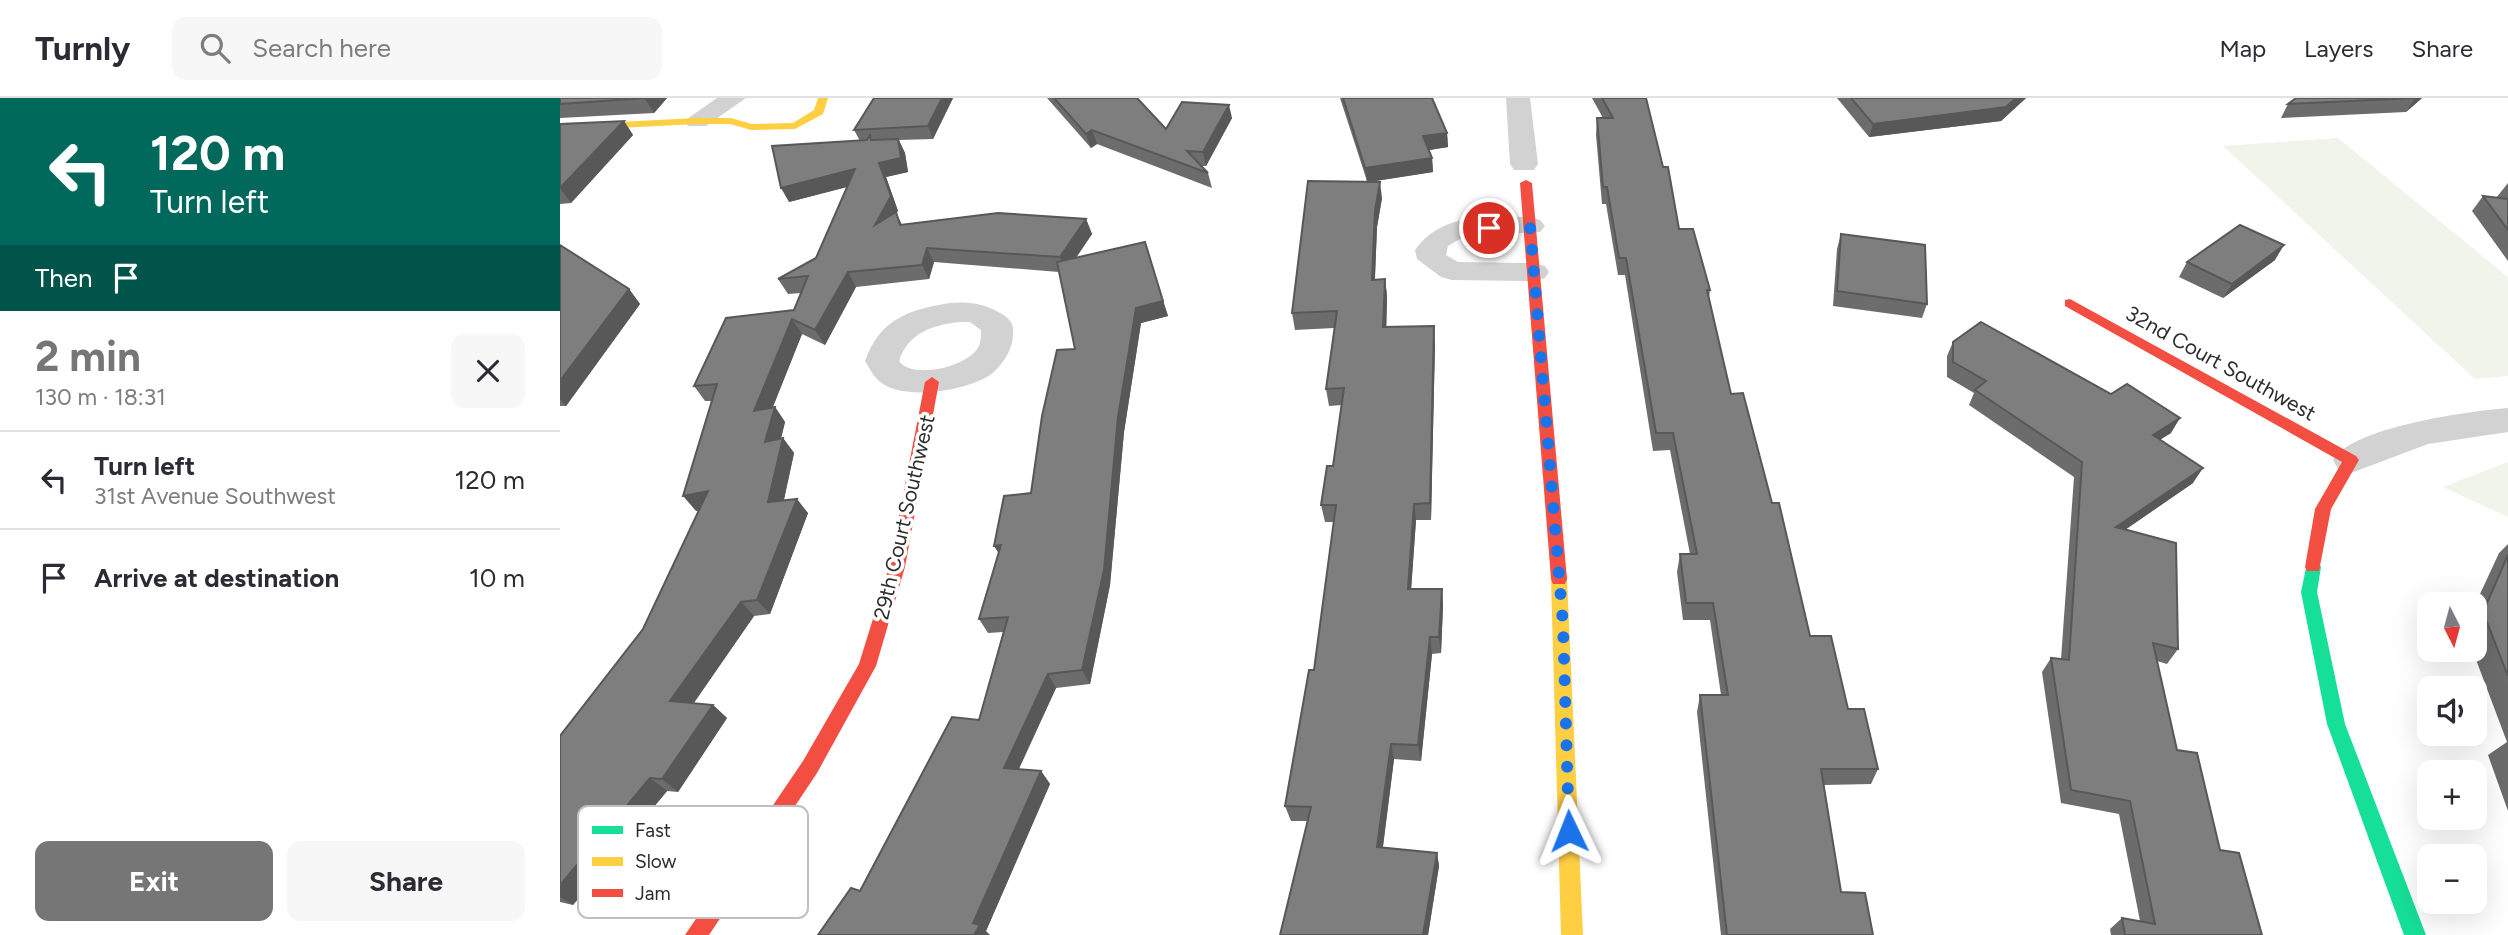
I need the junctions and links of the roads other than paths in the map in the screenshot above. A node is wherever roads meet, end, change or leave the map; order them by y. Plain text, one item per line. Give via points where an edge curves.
1 (734, 98) edge
2 (822, 98) edge
3 (1518, 98) edge
4 (697, 121) junction
5 (560, 128) edge
6 (1525, 173) joint
7 (1530, 226) junction
8 (1534, 272) junction
9 (2070, 303) dead end
10 (932, 382) dead end
11 (2508, 420) edge
12 (2351, 460) junction
13 (784, 806) edge
14 (708, 918) edge
15 (696, 935) edge
16 (1572, 935) edge
17 (2415, 935) edge

1 - 4 street
2 - 4 street via 819,112 795,127
3 - 6 street
4 - 5 street
6 - 7 street
7 - 8 street
7 - 8 street via 1455,231 1443,235 1430,250 1432,259 1452,271
8 - 16 street via 1563,624
9 - 12 street, 32nd Court Southwest
10 - 13 street, 29th Court Southwest via 897,568 867,666
11 - 12 street via 2456,424 2398,438
12 - 17 street via 2323,509 2309,592 2336,723
14 - 15 street, 29th Court Southwest

